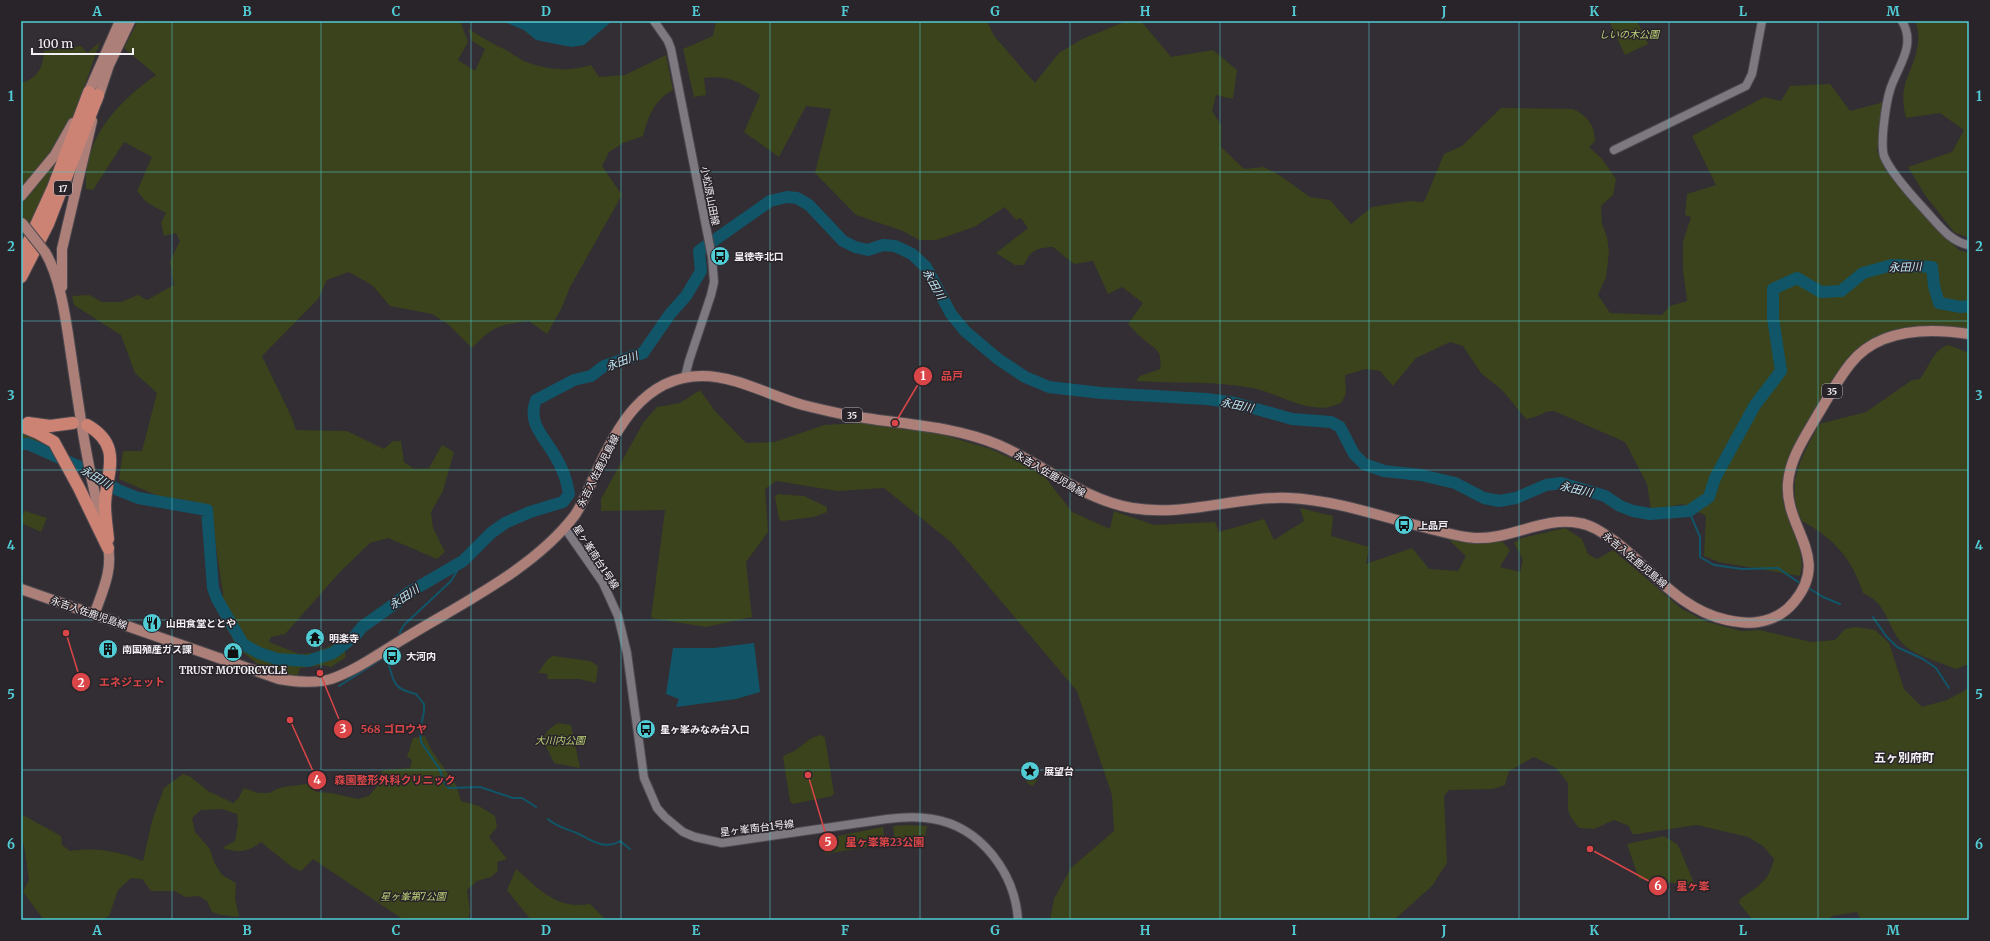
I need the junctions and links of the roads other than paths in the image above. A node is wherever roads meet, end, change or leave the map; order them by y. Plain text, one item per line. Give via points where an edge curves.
1 (120, 21) edge
2 (130, 21) edge
3 (654, 21) edge
4 (1762, 21) edge
5 (1902, 21) edge
6 (93, 94) junction
7 (1614, 150) dead end
8 (21, 196) edge
9 (21, 223) edge
10 (1969, 245) edge
11 (21, 258) edge
12 (21, 277) edge
13 (63, 307) junction
14 (1969, 334) edge
15 (685, 377) junction
16 (21, 421) edge
17 (73, 423) dead end
18 (87, 425) dead end
19 (21, 426) edge
20 (564, 527) junction
21 (108, 548) junction
22 (21, 589) edge
23 (94, 615) junction
24 (1018, 920) edge

1 - 6 main road, 17
2 - 6 main road, 17
3 - 15 street, 小松原山田線 via 671,49 712,257 714,282
4 - 7 street via 1752,74 1746,86
5 - 10 street via 1907,33 1907,50 1889,91 1883,136 1884,155 1915,199 1938,224 1954,240
6 - 8 main road via 55,155
6 - 11 highway, 17
6 - 12 highway, 17 via 48,224
6 - 13 main road via 62,249
9 - 13 main road, bridge via 45,252 53,268
13 - 21 main road via 93,489
14 - 15 main road, 永吉入佐鹿児島線 / 35 via 1904,333 1878,342 1852,362 1828,398 1790,466 1787,496 1792,517 1803,537 1808,556 1805,585 1792,605 1772,618 1754,623 1719,618 1693,608 1602,532 1582,523 1541,525 1505,535 1476,538 1450,534 1348,508 1291,498 1255,499 1192,509 1135,509 1089,496 1004,448 977,437 948,429 863,418 804,405 726,378
15 - 20 main road, 永吉入佐鹿児島線 / 35 via 675,379 652,391 630,411 608,448 584,501
16 - 17 highway via 42,426
18 - 21 highway via 108,445 111,466 105,505
19 - 21 highway via 54,442
20 - 23 main road, 永吉入佐鹿児島線 / 35 via 525,565 329,680 299,683 279,679
20 - 24 street, 星ヶ峯南台1号線 via 603,583 618,616 627,653 644,778 657,808 673,825 695,837 722,843 887,818 906,816 934,819 968,834 990,852 1008,877 1015,898
21 - 23 main road via 109,574
22 - 23 main road, 永吉入佐鹿児島線 / 35

